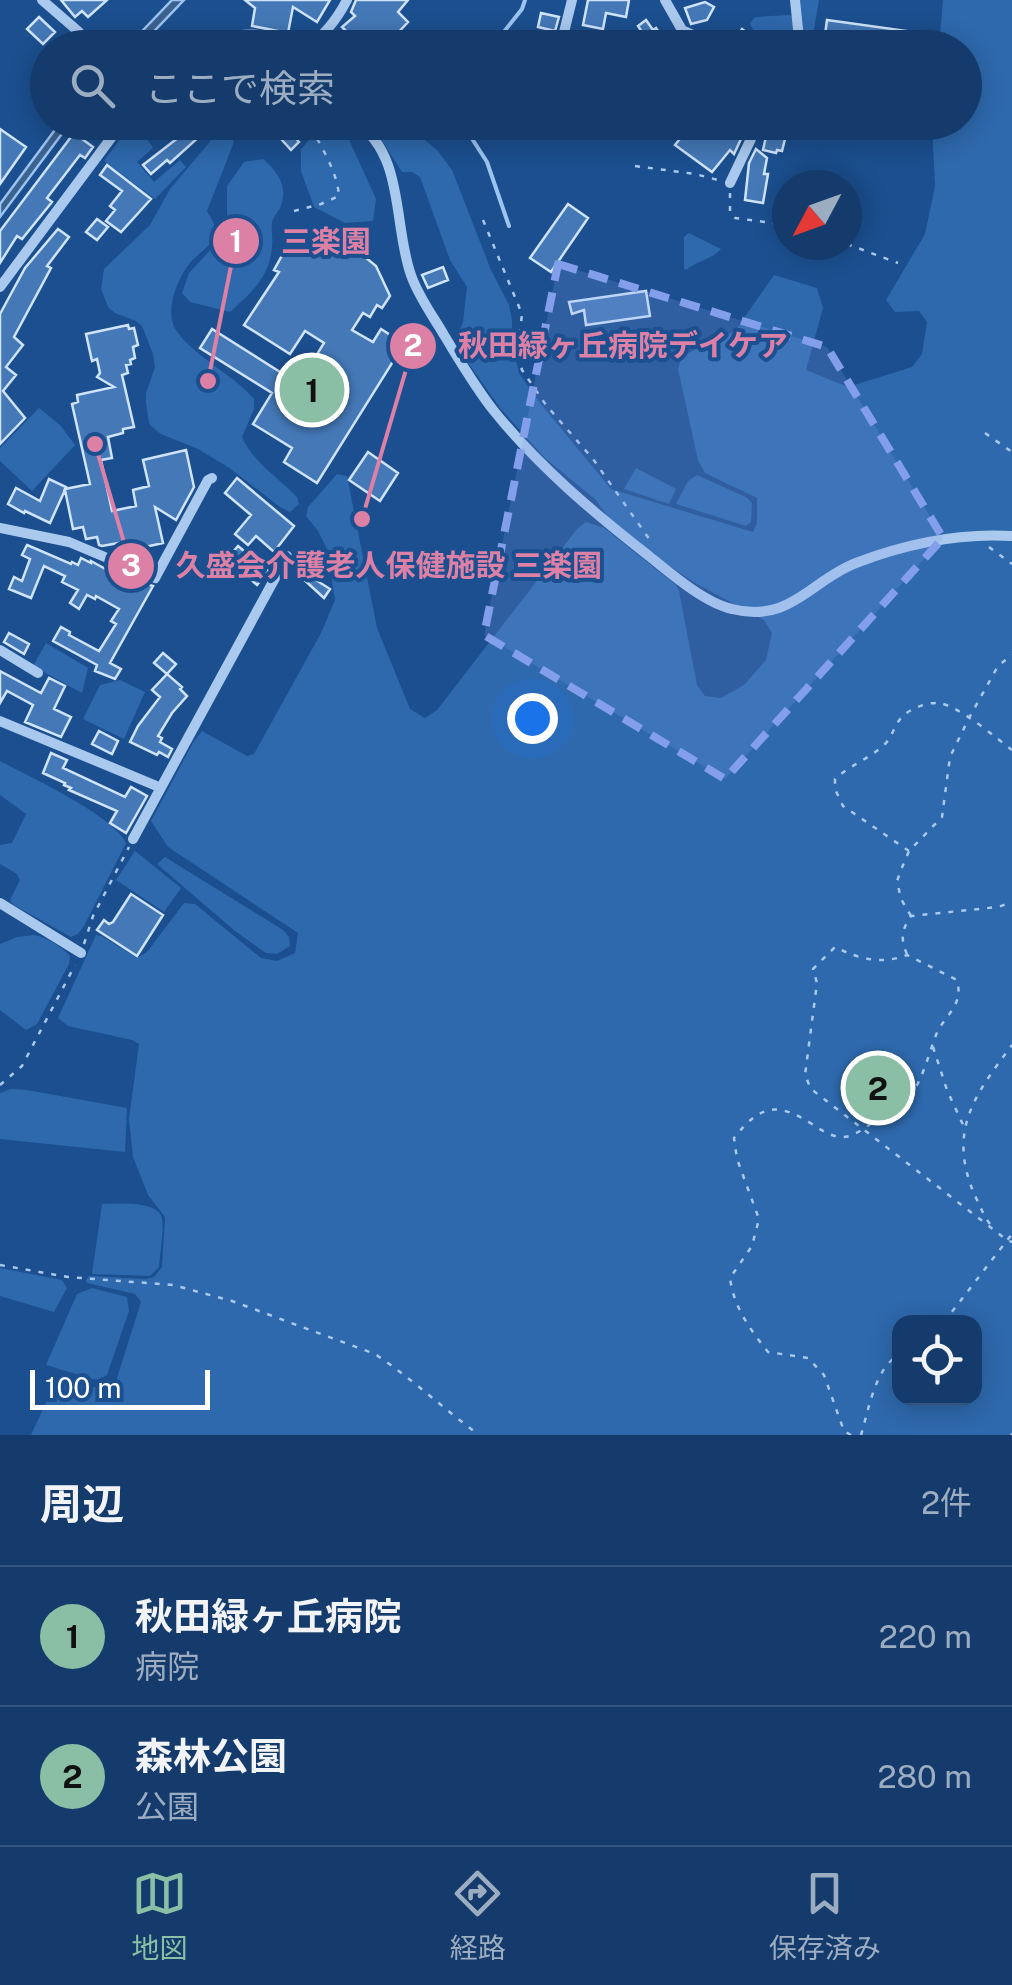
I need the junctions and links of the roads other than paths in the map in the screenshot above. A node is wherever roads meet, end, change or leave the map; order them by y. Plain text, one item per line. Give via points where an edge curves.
1 (42, 0) edge
2 (347, 0) edge
3 (572, 0) edge
4 (666, 0) edge
5 (682, 0) edge
6 (795, 0) edge
7 (674, 12) junction
8 (78, 30) edge
9 (328, 30) edge
10 (564, 30) edge
11 (682, 30) edge
12 (798, 30) edge
13 (110, 140) edge
14 (376, 140) edge
15 (750, 140) edge
16 (730, 183) road end
17 (0, 287) edge
18 (212, 478) dead end
19 (0, 528) edge
20 (1012, 536) edge
21 (287, 556) dead end
22 (0, 650) edge
23 (38, 672) dead end
24 (0, 721) edge
25 (159, 787) junction
26 (132, 839) road end
27 (0, 903) edge
28 (82, 953) road end

1 - 8 street
2 - 9 street
3 - 10 street
4 - 7 street
5 - 7 street
6 - 12 street
7 - 11 street
13 - 17 street
14 - 20 street via 386,158 411,276 471,380 554,474 689,588 730,609 760,612 787,606 852,564 979,534
15 - 16 street
18 - 19 street via 154,578 69,542
21 - 25 street
22 - 23 street
24 - 25 street
25 - 26 street
27 - 28 street

